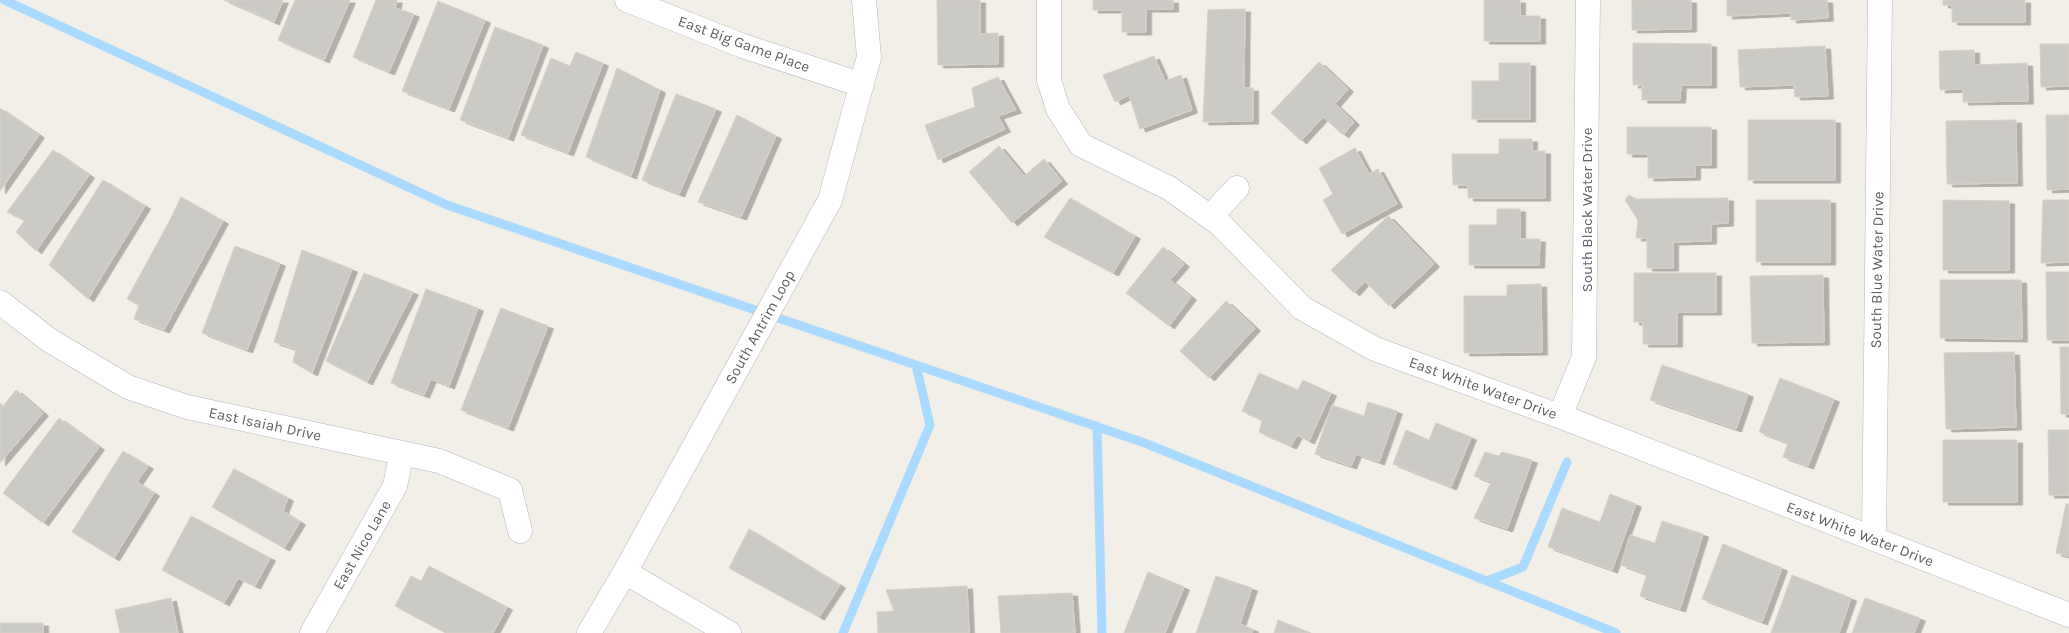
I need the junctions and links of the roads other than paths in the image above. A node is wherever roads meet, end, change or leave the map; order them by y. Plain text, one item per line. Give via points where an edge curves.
1 (628, 0) edge
2 (864, 0) edge
3 (1049, 0) edge
4 (1588, 0) edge
5 (1880, 0) edge
6 (862, 85) junction
7 (1237, 188) dead end
8 (1210, 217) junction
9 (0, 302) edge
10 (1560, 416) junction
11 (402, 453) junction
12 (520, 531) dead end
13 (1874, 539) junction
14 (625, 572) junction
15 (2069, 615) edge
16 (312, 633) edge
17 (589, 633) edge
18 (729, 633) edge

1 - 6 street, East Big Game Place via 743,46
2 - 6 street, South Antrim Loop via 869,57
3 - 8 street, East White Water Drive via 1049,80 1058,109 1081,145 1169,188
4 - 10 street, South Black Water Drive via 1584,357
5 - 13 street, South Blue Water Drive
6 - 14 street, South Antrim Loop via 830,200
7 - 8 street
8 - 10 street, East White Water Drive via 1302,308 1375,349
9 - 11 street, East Isaiah Drive via 49,340 128,387 187,407
10 - 13 street, East White Water Drive
11 - 12 street, East Isaiah Drive via 439,461 510,490
11 - 16 street, East Nico Lane via 395,486
13 - 15 street, East White Water Drive
14 - 17 street, South Antrim Loop
14 - 18 street

